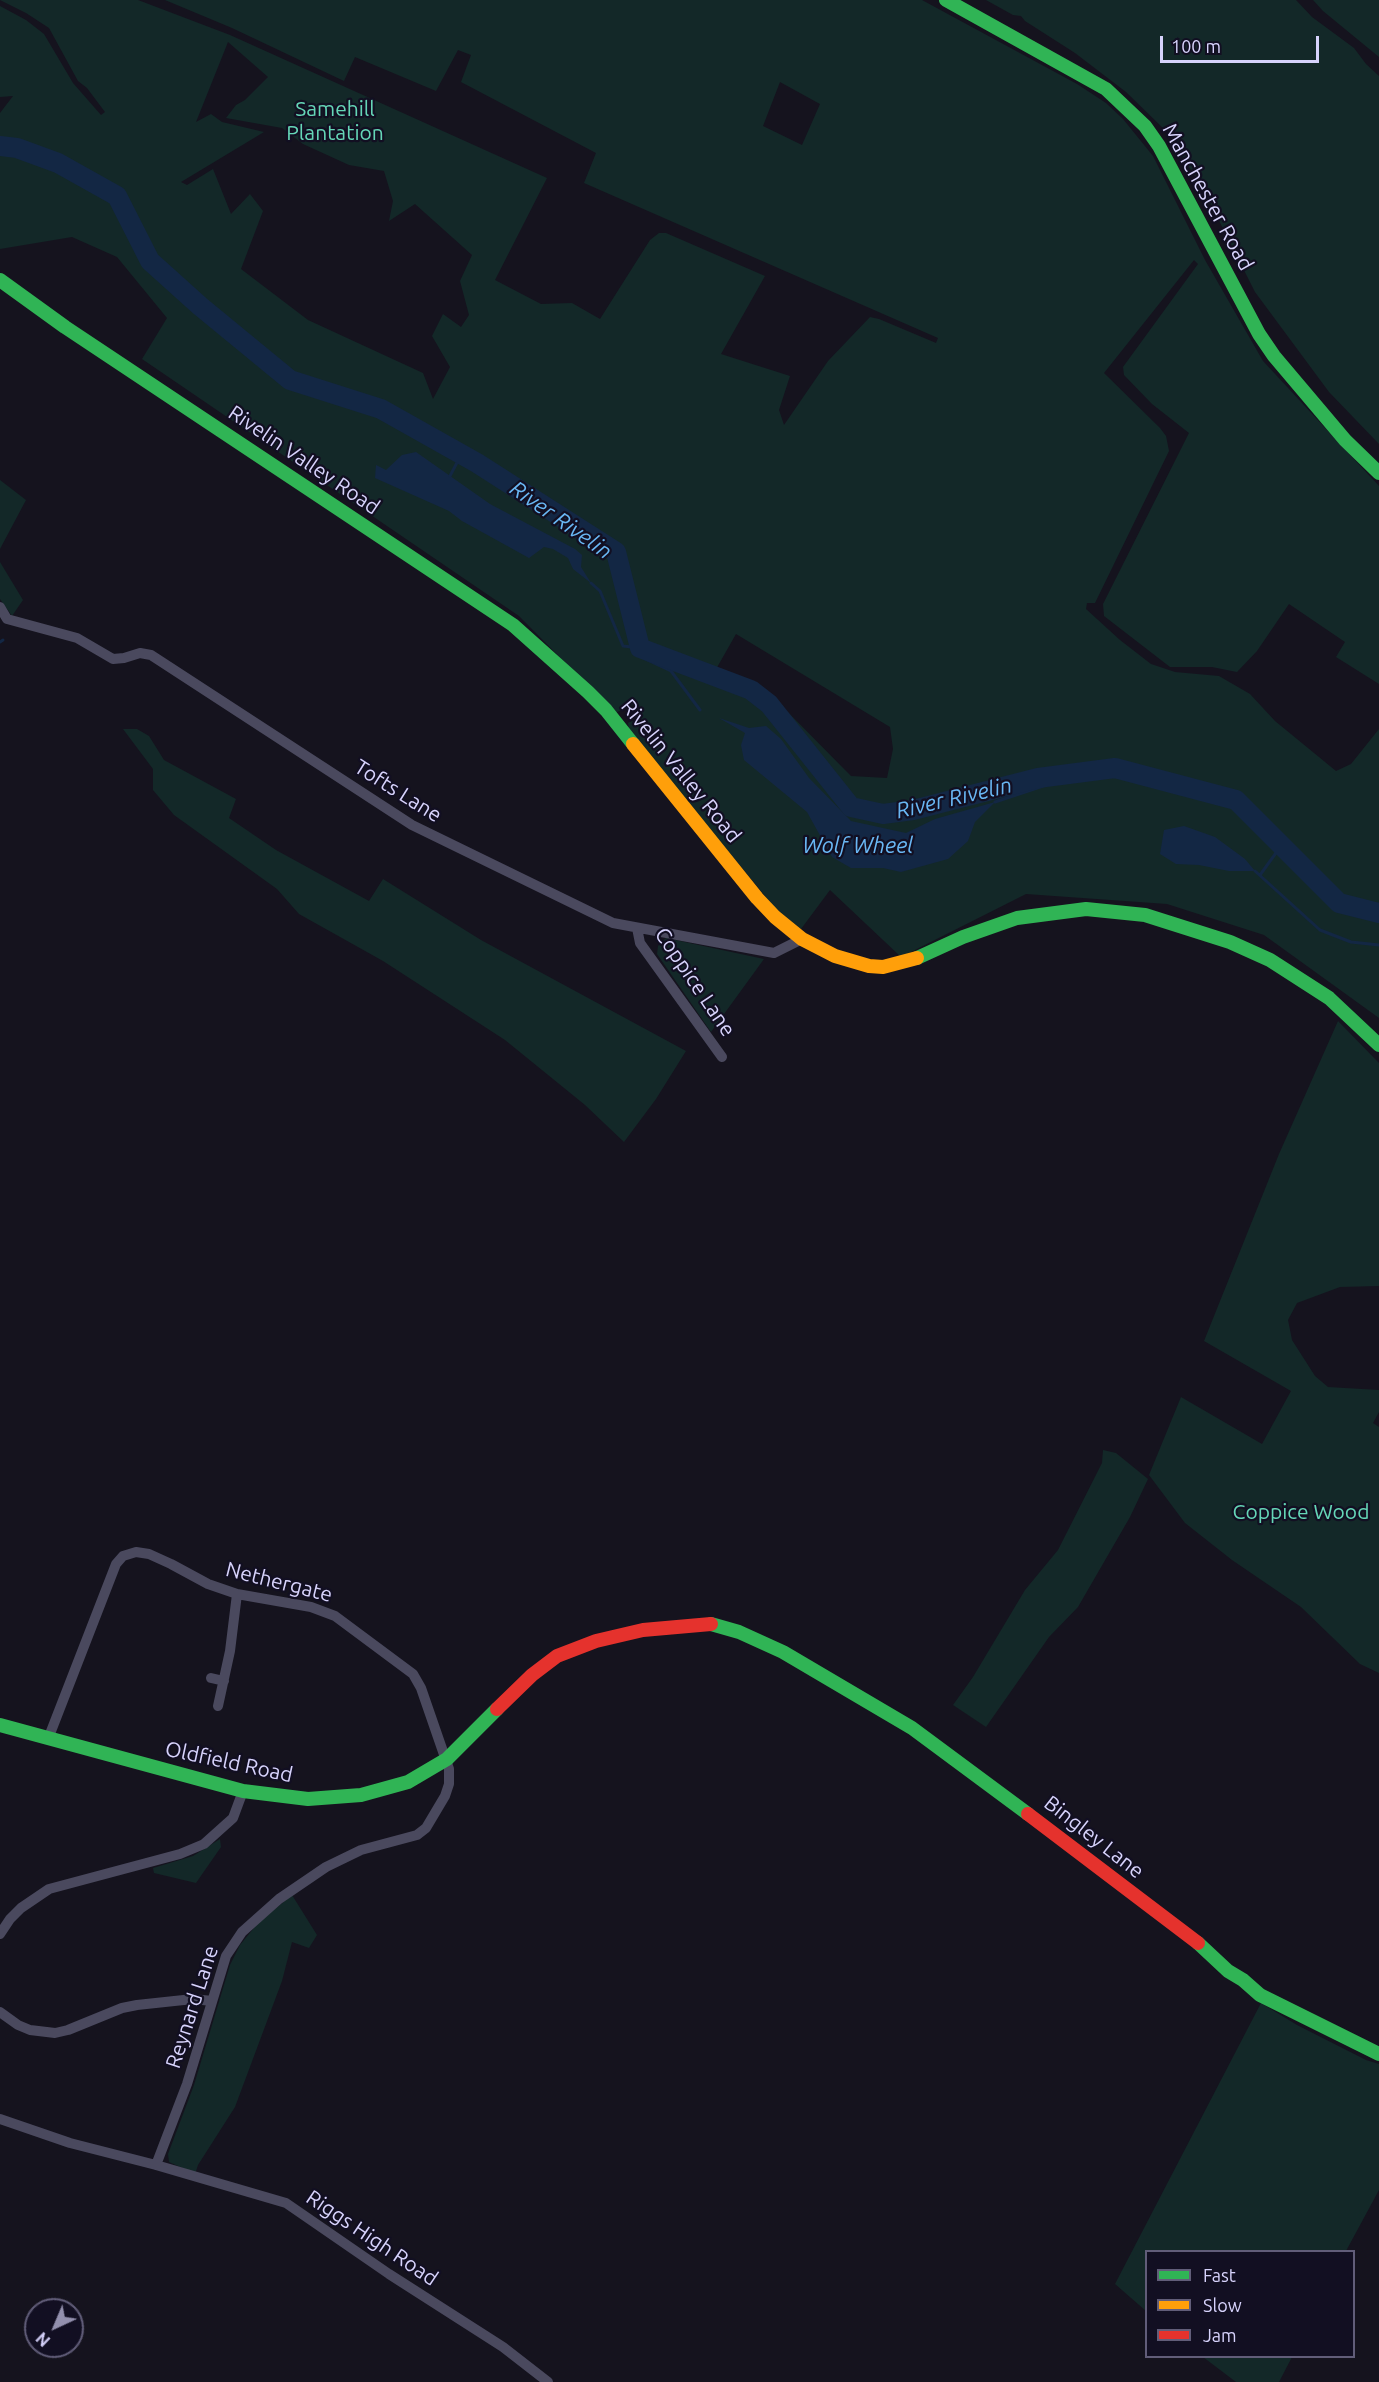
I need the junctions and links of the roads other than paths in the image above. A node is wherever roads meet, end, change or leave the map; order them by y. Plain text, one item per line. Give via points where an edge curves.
1 (946, 0) edge
2 (0, 280) edge
3 (1379, 474) edge
4 (0, 607) edge
5 (637, 928) junction
6 (802, 939) junction
7 (1379, 1045) edge
8 (722, 1057) dead end
9 (237, 1594) junction
10 (211, 1678) dead end
11 (224, 1681) junction
12 (218, 1706) dead end
13 (0, 1725) edge
14 (48, 1739) junction
15 (447, 1759) junction
16 (243, 1791) junction
17 (0, 1934) edge
18 (212, 2001) junction
19 (0, 2012) edge
20 (1379, 2054) edge
21 (0, 2119) edge
22 (156, 2165) junction
23 (548, 2382) edge

1 - 3 main road, Manchester Road via 1106,89 1145,126 1259,334 1345,440
2 - 6 main road, Rivelin Valley Road via 513,625 606,710 757,898
4 - 5 street, Tofts Lane via 7,619 77,638 113,659 140,653 151,655 412,825 593,914
5 - 6 street, Tofts Lane via 774,952
5 - 8 street, Coppice Lane via 640,943
6 - 7 main road, Rivelin Valley Road via 847,960 883,967 912,961 982,929 1017,918 1086,909 1145,915 1230,942 1270,960 1329,998
9 - 11 street
9 - 14 street, Nethergate via 149,1554 123,1556 100,1603
9 - 15 street, Nethergate via 325,1611 405,1667 421,1688
10 - 11 street
11 - 12 street
13 - 14 main road, Oldfield Road
14 - 16 main road, Oldfield Road
15 - 16 main road, Oldfield Road via 408,1782 361,1795 308,1799
15 - 18 street, Reynard Lane via 449,1784 426,1828 405,1840 343,1858 279,1899 249,1924 234,1943
15 - 20 main road, Bingley Lane via 542,1666 575,1648 653,1629 708,1623 739,1632 783,1652 912,1728 1188,1934 1260,1995
16 - 17 street via 233,1818 204,1844 49,1889 21,1908
18 - 19 street via 136,2005 55,2033 30,2030
18 - 22 street, Reynard Lane via 187,2084
21 - 22 street, Riggs High Road via 70,2143
22 - 23 street, Riggs High Road via 286,2203 503,2347

